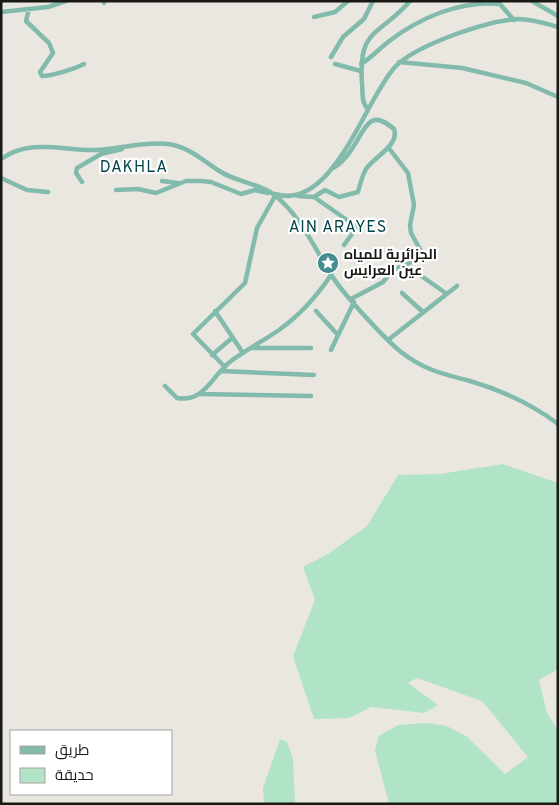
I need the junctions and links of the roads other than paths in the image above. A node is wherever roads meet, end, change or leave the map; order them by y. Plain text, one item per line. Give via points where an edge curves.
1 (66, 1) edge
2 (348, 1) edge
3 (373, 1) edge
4 (410, 1) edge
5 (532, 1) edge
6 (499, 3) edge
7 (29, 9) junction
8 (1, 12) edge
9 (551, 13) junction
10 (558, 16) edge
11 (314, 17) dead end
12 (514, 20) junction
13 (545, 23) junction
14 (558, 27) edge
15 (332, 57) dead end
16 (399, 62) junction
17 (84, 64) dead end
18 (334, 64) dead end
19 (361, 64) junction
20 (361, 71) junction
21 (558, 97) edge
22 (368, 109) junction
23 (126, 147) junction
24 (388, 147) junction
25 (1, 159) edge
26 (330, 170) junction
27 (1, 178) edge
28 (82, 182) dead end
29 (162, 182) dead end
30 (181, 183) junction
31 (116, 190) dead end
32 (48, 192) dead end
33 (274, 195) junction
34 (297, 195) junction
35 (314, 197) junction
36 (344, 245) dead end
37 (401, 266) junction
38 (331, 275) junction
39 (456, 286) dead end
40 (402, 294) dead end
41 (446, 294) junction
42 (353, 300) junction
43 (215, 311) junction
44 (316, 311) dead end
45 (423, 312) junction
46 (338, 335) junction
47 (232, 338) junction
48 (388, 340) junction
49 (250, 348) junction
50 (311, 348) dead end
51 (331, 350) dead end
52 (242, 353) junction
53 (212, 355) junction
54 (223, 369) junction
55 (314, 375) dead end
56 (165, 386) dead end
57 (200, 394) junction
58 (311, 396) dead end
59 (558, 424) edge

1 - 7 street
2 - 11 street via 335,12
3 - 15 street via 364,19 343,37
4 - 19 street via 367,40
5 - 9 street
6 - 12 street
6 - 19 street via 470,4 447,10 394,37
7 - 8 street
7 - 17 street via 26,21 49,43 52,53 40,72 42,76
9 - 10 street
9 - 13 street
12 - 13 street
12 - 16 street via 450,37
13 - 14 street
16 - 21 street via 462,68 526,83
16 - 22 street
18 - 20 street
19 - 20 street
20 - 22 street via 364,103
22 - 26 street
23 - 25 street via 95,150 25,147
23 - 28 street via 101,154 77,168 76,173
23 - 33 street via 159,143 190,150 236,180
24 - 26 street via 395,136 394,128 378,120 372,121 338,166
24 - 35 street via 366,168 356,194 339,197 325,190
24 - 37 street via 408,174 414,205 411,233 422,251 421,256
26 - 34 street via 315,187
27 - 32 street via 28,190
29 - 30 street
30 - 31 street via 156,193
30 - 33 street via 211,182 241,194 255,190
33 - 34 street
33 - 38 street via 302,226
33 - 43 street via 257,228 245,283
34 - 35 street
35 - 36 street via 357,227
37 - 41 street via 417,273
37 - 42 street via 383,282
38 - 42 street
38 - 49 street via 294,318
39 - 41 street
40 - 45 street
41 - 45 street
42 - 46 street
42 - 48 street
43 - 47 street
43 - 53 street via 193,334
44 - 46 street
45 - 48 street
46 - 51 street
47 - 52 street
47 - 53 street
48 - 59 street via 431,371 498,391
49 - 50 street
49 - 52 street
52 - 54 street
53 - 54 street
54 - 55 street
54 - 57 street via 212,385
56 - 57 street via 177,398
57 - 58 street

